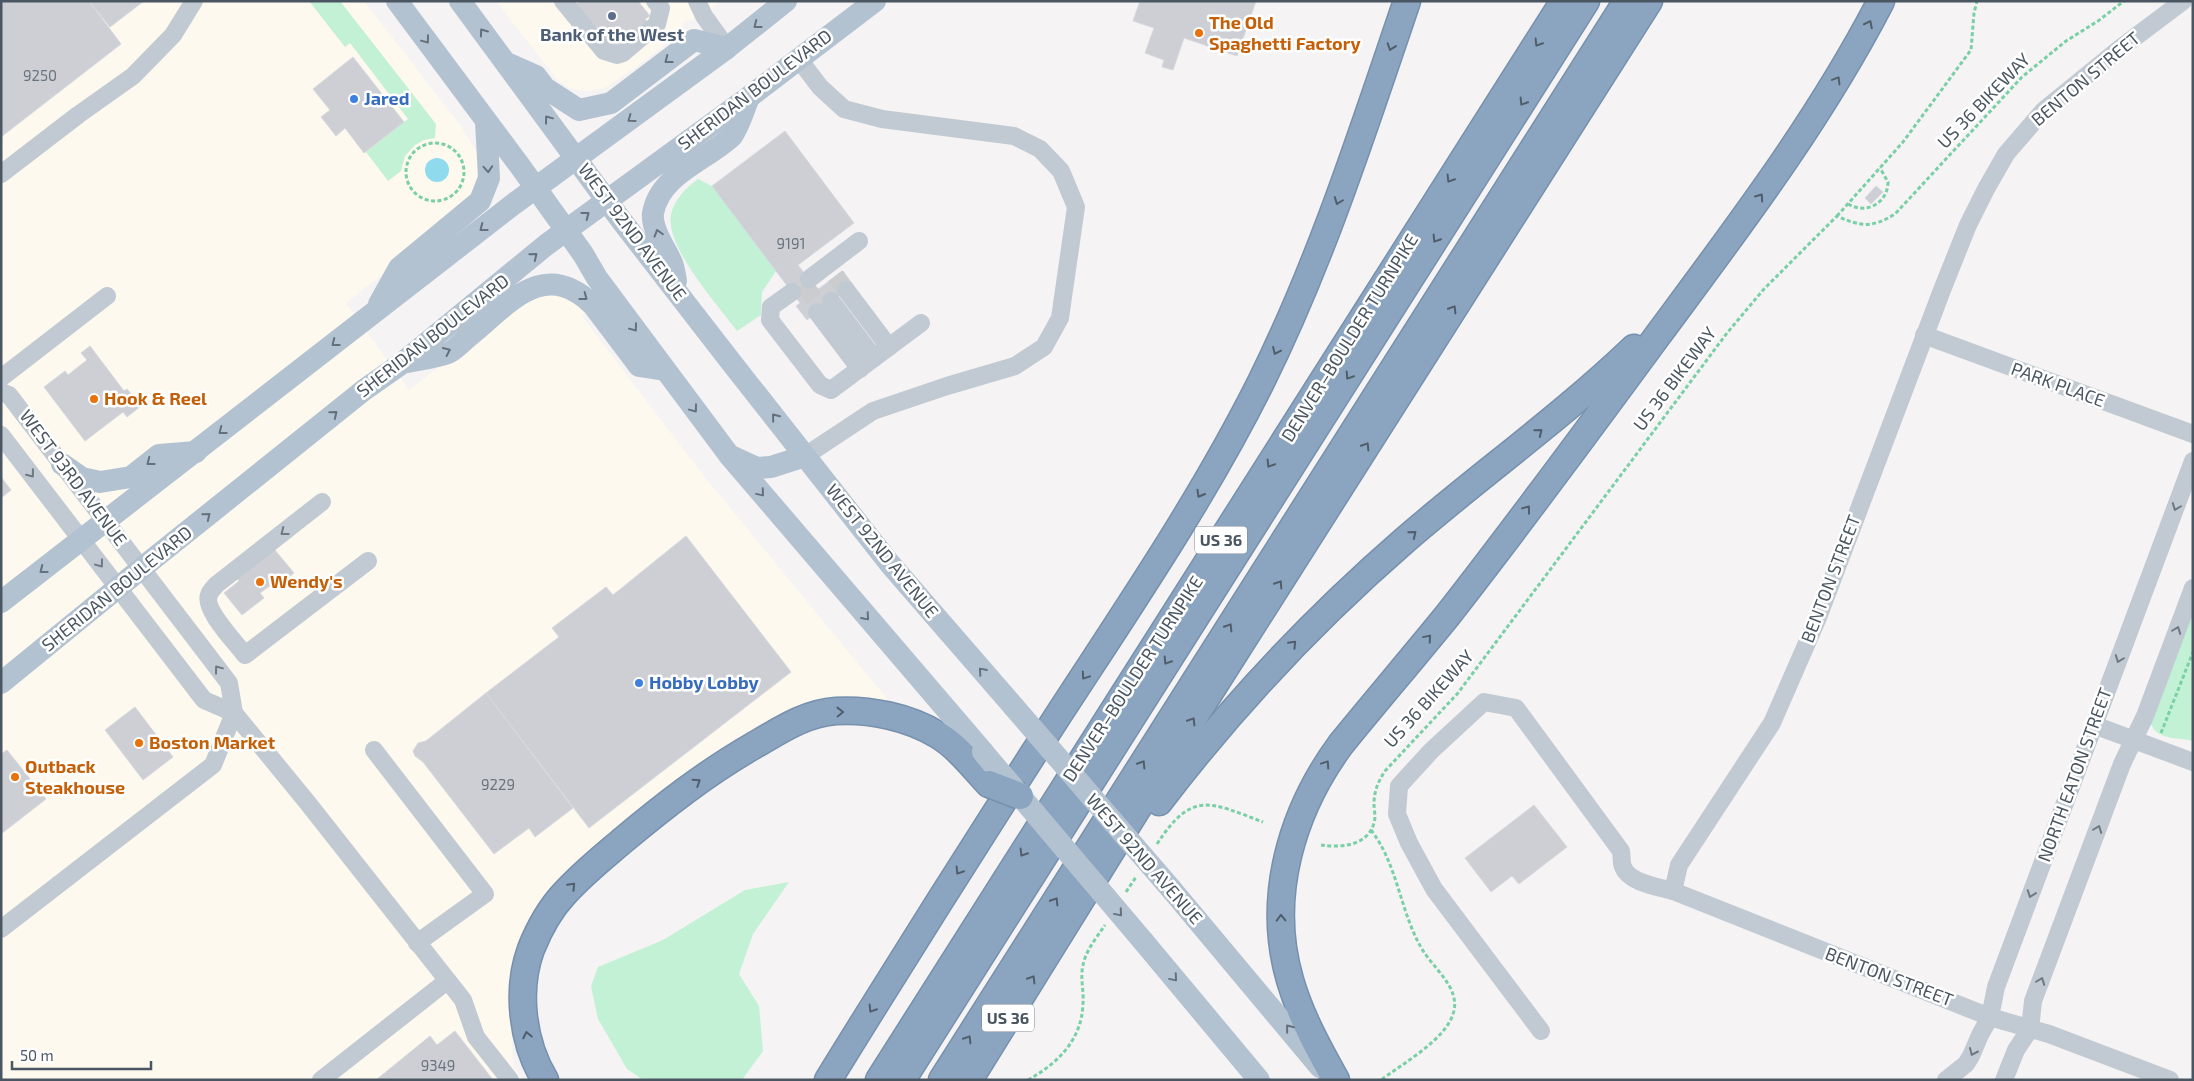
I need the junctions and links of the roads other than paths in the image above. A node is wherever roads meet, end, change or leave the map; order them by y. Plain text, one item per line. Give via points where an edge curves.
1 (194, 1) edge
2 (397, 1) edge
3 (460, 1) edge
4 (564, 1) edge
5 (655, 1) edge
6 (697, 1) edge
7 (786, 1) edge
8 (875, 1) edge
9 (1407, 1) edge
10 (1564, 1) edge
11 (1586, 1) edge
12 (1627, 1) edge
13 (1649, 1) edge
14 (1881, 1) edge
15 (2183, 1) edge
16 (727, 48) junction
17 (798, 58) junction
18 (506, 63) junction
19 (749, 97) junction
20 (486, 121) junction
21 (577, 159) junction
22 (1, 174) edge
23 (536, 188) junction
24 (607, 200) junction
25 (566, 231) junction
26 (1732, 236) junction
27 (859, 241) dead end
28 (825, 287) junction
29 (792, 292) dead end
30 (679, 295) junction
31 (107, 296) dead end
32 (374, 313) junction
33 (921, 324) dead end
34 (1924, 335) junction
35 (874, 358) junction
36 (401, 364) junction
37 (665, 370) junction
38 (1, 378) edge
39 (1, 392) edge
40 (2193, 434) edge
41 (1, 435) edge
42 (196, 452) junction
43 (729, 456) junction
44 (805, 456) junction
45 (2193, 461) edge
46 (62, 464) junction
47 (322, 502) dead end
48 (106, 521) junction
49 (82, 540) junction
50 (368, 561) dead end
51 (142, 568) junction
52 (118, 587) junction
53 (2193, 588) edge
54 (1, 602) edge
55 (1, 683) edge
56 (234, 713) junction
57 (2094, 725) junction
58 (2134, 741) junction
59 (374, 750) dead end
60 (2193, 762) edge
61 (1020, 796) junction
62 (1673, 892) junction
63 (1, 929) edge
64 (418, 943) junction
65 (1046, 956) junction
66 (448, 981) junction
67 (1990, 1016) junction
68 (2030, 1029) junction
69 (1541, 1031) dead end
70 (321, 1080) edge
71 (510, 1080) edge
72 (545, 1080) edge
73 (828, 1080) edge
74 (879, 1080) edge
75 (902, 1080) edge
76 (942, 1080) edge
77 (969, 1080) edge
78 (1259, 1080) edge
79 (1329, 1080) edge
80 (1336, 1080) edge
81 (1946, 1080) edge
82 (2004, 1080) edge
83 (2170, 1080) edge

1 - 22 street via 173,35 133,76
2 -> 20 main road
18 -> 3 main road, WEST 92ND AVENUE
4 - 5 street via 604,51 617,55 657,24 661,8
6 - 16 street
7 -> 16 main road
8 - 17 main road, SHERIDAN BOULEVARD
9 -> 73 highway via 1318,254 1240,422 1158,563
10 -> 74 highway, DENVER–BOULDER TURNPIKE / US 36
11 -> 75 highway
76 -> 12 highway
65 -> 13 highway, US 36
26 -> 14 highway via 1817,113
15 - 34 street, BENTON STREET via 2043,111 2006,154 1968,224
16 -> 18 main road via 694,40 611,103 579,110 557,97 536,76
16 -> 21 main road
17 - 19 main road, SHERIDAN BOULEVARD
17 - 44 street via 820,87 844,109 882,118 1014,136 1040,150 1061,171 1076,207 1060,318 1044,347 1015,366 873,411
21 -> 18 main road, WEST 92ND AVENUE
19 - 24 main road, SHERIDAN BOULEVARD
30 -> 19 main road via 673,264 658,235 653,213 667,186 682,171 733,135
20 - 23 main road
20 -> 32 main road via 489,178 480,201 399,268
21 - 23 main road
21 - 24 main road, WEST 92ND AVENUE
23 - 25 main road
23 -> 32 main road
25 -> 24 main road, SHERIDAN BOULEVARD
24 - 30 main road, WEST 92ND AVENUE
36 -> 25 main road, SHERIDAN BOULEVARD
25 -> 37 main road
65 -> 26 highway via 1180,774 1288,649 1407,539 1555,419 1621,360 1674,305
80 -> 26 highway via 1297,1001 1286,962 1281,923 1288,852 1308,796 1327,762 1446,616
27 - 28 street
28 - 35 street
28 - 35 street
29 - 35 street via 771,308 770,320 820,385 831,390
44 -> 30 main road, WEST 92ND AVENUE
31 - 38 street
32 -> 42 main road
33 - 35 street
34 - 40 street, PARK PLACE
34 - 62 street, BENTON STREET via 1817,620 1772,723 1679,865
36 -> 37 main road via 449,353 524,291 548,283 566,286 584,296 638,366
51 -> 36 main road, SHERIDAN BOULEVARD
37 -> 43 main road
39 - 46 street, WEST 93RD AVENUE via 9,394
41 -> 49 street, WEST 93RD AVENUE
42 -> 46 main road via 159,455 131,477 100,482 82,478
42 - 48 main road
43 - 44 main road via 757,468 770,468
43 -> 61 main road, bridge
79 -> 44 main road, WEST 92ND AVENUE, bridge via 1172,890 890,564
45 -> 57 street, NORTH EATON STREET
46 - 48 street, WEST 93RD AVENUE
47 -> 50 street via 216,585 208,595 215,617 245,655
48 - 49 main road
48 - 51 street, WEST 93RD AVENUE
49 -> 52 street, WEST 93RD AVENUE
49 -> 54 main road
51 - 52 main road, SHERIDAN BOULEVARD
56 -> 51 street, WEST 93RD AVENUE via 229,683
52 - 55 main road, SHERIDAN BOULEVARD
52 - 56 street, WEST 93RD AVENUE via 204,700
58 -> 53 street
56 - 63 street via 212,764
56 - 64 street
57 - 58 street
57 -> 67 street, NORTH EATON STREET via 1996,988
58 - 60 street
68 -> 58 street via 2033,1001 2122,764
59 - 64 street via 484,894
72 -> 61 highway, bridge via 528,1040 524,995 527,965 551,910 585,872 689,787 737,756 800,720 820,713 873,713 904,720 938,734 960,752 989,784
61 -> 78 main road, bridge
62 - 67 street, BENTON STREET
62 - 69 street via 1637,880 1623,868 1621,851 1516,708 1484,702 1431,751 1399,786 1397,814 1434,889
64 - 66 street
77 -> 65 highway, US 36
66 - 70 street
66 - 71 street via 463,1000 476,1037
67 - 68 street, BENTON STREET
67 -> 81 street, NORTH EATON STREET via 1966,1064
68 - 82 street via 2016,1050
68 - 83 street, BENTON STREET

